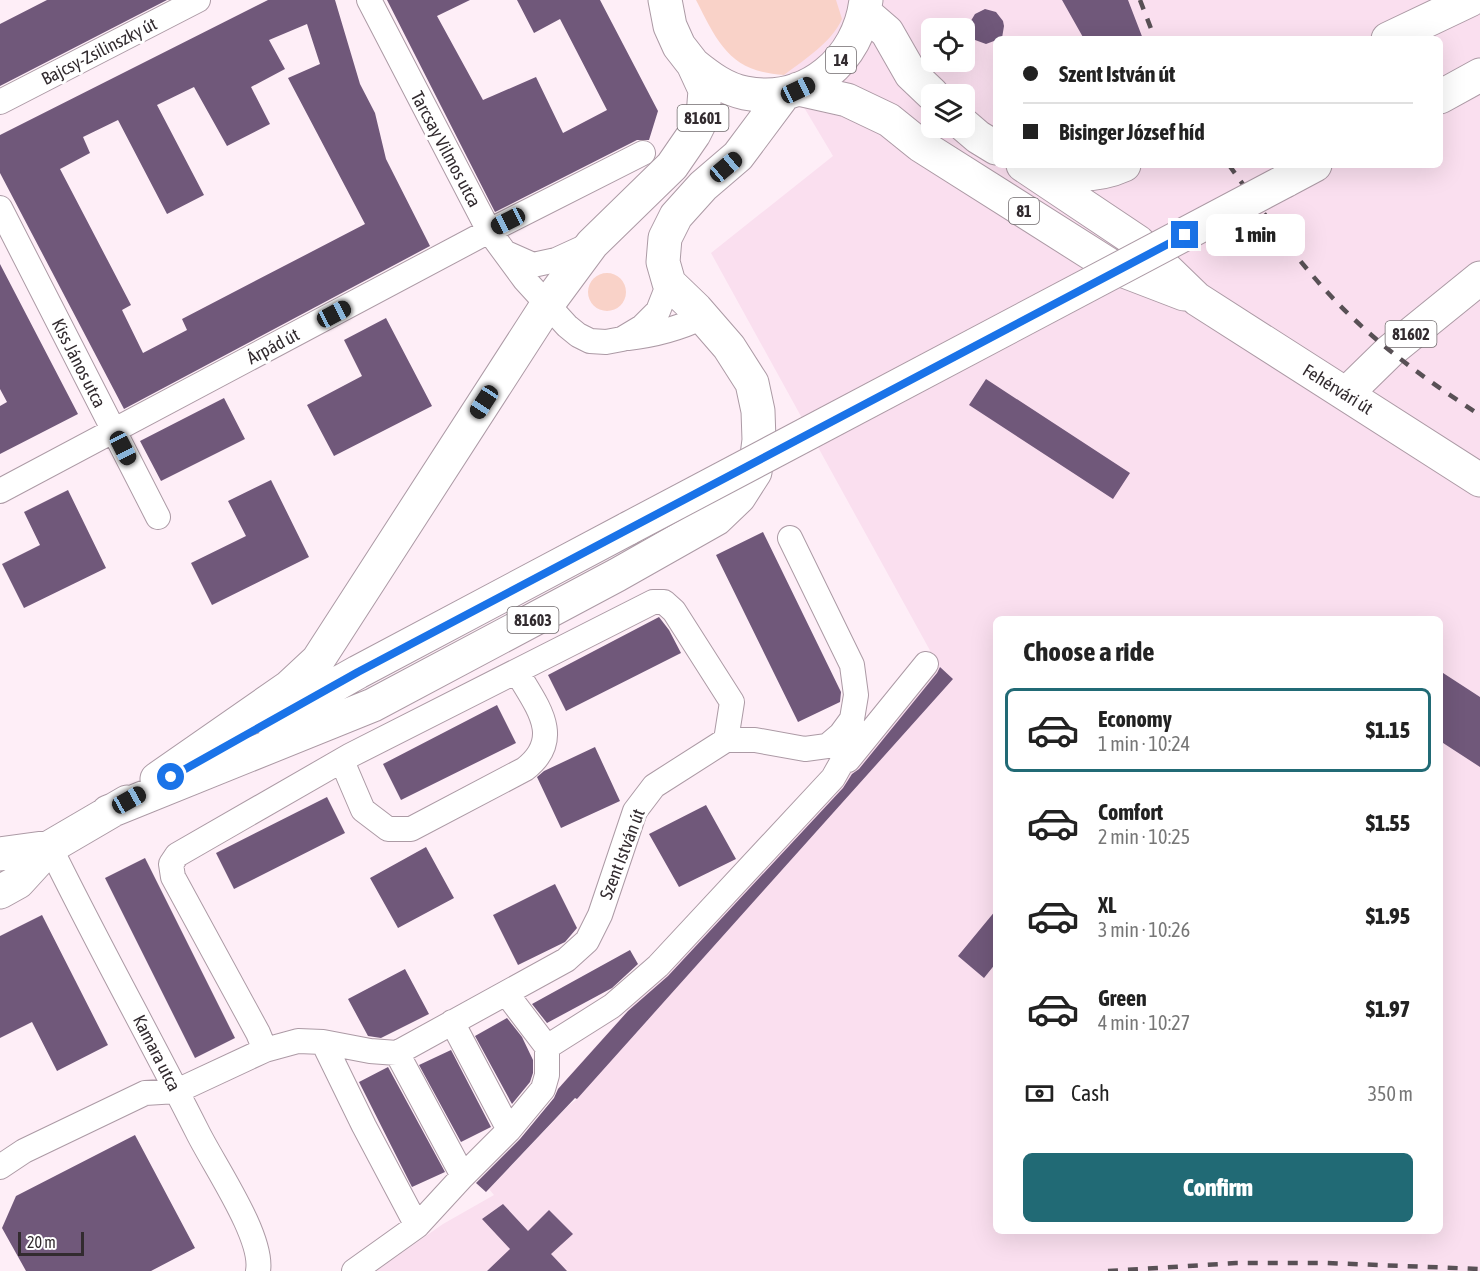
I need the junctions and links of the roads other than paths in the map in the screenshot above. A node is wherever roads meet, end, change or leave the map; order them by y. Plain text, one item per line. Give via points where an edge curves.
1 (198, 0) edge
2 (369, 0) edge
3 (1470, 0) edge
4 (865, 7) edge
5 (665, 9) edge
6 (1394, 36) edge
7 (693, 64) junction
8 (1480, 75) edge
9 (922, 84) edge
10 (791, 91) junction
11 (1443, 95) edge
12 (0, 102) edge
13 (975, 134) edge
14 (993, 146) edge
15 (643, 153) dead end
16 (1027, 168) edge
17 (1030, 168) edge
18 (1110, 168) edge
19 (1309, 168) edge
20 (0, 208) edge
21 (489, 231) junction
22 (592, 244) junction
23 (504, 252) junction
24 (1480, 278) edge
25 (669, 283) junction
26 (1197, 299) junction
27 (547, 305) junction
28 (703, 317) junction
29 (622, 339) junction
30 (1346, 394) junction
31 (114, 431) junction
32 (1480, 480) edge
33 (0, 491) edge
34 (158, 517) dead end
35 (790, 538) dead end
36 (926, 663) dead end
37 (517, 672) junction
38 (852, 719) junction
39 (726, 740) junction
40 (342, 761) junction
41 (833, 778) junction
42 (108, 812) junction
43 (50, 847) junction
44 (0, 855) edge
45 (0, 892) edge
46 (506, 993) junction
47 (452, 1022) junction
48 (323, 1042) junction
49 (547, 1047) junction
50 (265, 1050) junction
51 (398, 1053) junction
52 (177, 1091) junction
53 (509, 1130) junction
54 (0, 1167) edge
55 (463, 1176) junction
56 (417, 1226) junction
57 (259, 1265) edge
58 (354, 1271) edge

1 - 12 street, Bajcsy-Zsilinszky út
2 - 21 street, Tarcsay Vilmos utca
3 - 6 main road
4 - 9 main road
4 - 10 main road, 14 via 853,43 834,68 817,81
5 - 7 main road, 14 via 679,46
7 - 10 main road, 14 via 717,82 745,93
7 - 22 main road, 81601 via 705,90 703,116 694,134 672,166
8 - 11 main road
10 - 25 main road via 738,156 676,216 665,238 663,262
10 - 26 main road, Fehérvári út / 81 via 847,100 889,120 920,145 1111,266
13 - 14 main road
15 - 21 street, Árpád út
16 - 26 main road, Fehérvári út / 81 via 1138,242
17 - 18 main road via 1083,174
19 - 42 main road, bridge via 358,672
20 - 31 street, Kiss János utca
21 - 23 street, Tarcsay Vilmos utca
21 - 31 street, Árpád út
22 - 23 street via 556,261 533,265
22 - 27 main road, 81601
23 - 27 street, Tarcsay Vilmos utca
24 - 30 main road, 81602 via 1390,351
25 - 28 main road, 81603
25 - 29 street, Tarcsay Vilmos utca via 658,311
26 - 30 main road, Fehérvári út / 81
27 - 29 street, Tarcsay Vilmos utca via 578,335 590,341
27 - 42 main road, 81601 via 318,660 246,719
28 - 29 street, Tarcsay Vilmos utca via 654,335
28 - 42 main road, 81603 via 752,383 758,411 754,472 739,496 716,519 373,705
30 - 32 main road, Fehérvári út / 81
31 - 33 street, Árpád út
31 - 34 street, Kiss János utca
35 - 38 street via 852,665 856,695
36 - 41 street
37 - 39 street via 653,603 664,602 674,611 732,702
37 - 40 street
37 - 40 street via 543,719 546,743 536,761 411,829 388,829 363,810
38 - 39 street via 827,746 805,749 755,740
38 - 41 street via 851,746
39 - 46 street, Szent István út via 654,786 635,811 600,915 587,941 566,960
40 - 50 street via 177,855 171,864 173,877
41 - 49 street via 658,966 612,1006
42 - 43 main road
43 - 44 main road
43 - 45 main road via 18,882
43 - 52 street, Kamara utca
46 - 47 street, Szent István út
46 - 49 street
47 - 51 street, Szent István út
47 - 53 street
48 - 50 street via 298,1041
48 - 51 street via 370,1052
48 - 56 street
49 - 53 street via 543,1089
50 - 52 street
51 - 55 street
52 - 54 street via 146,1093 24,1151
52 - 57 street, Kamara utca via 251,1232
53 - 55 street
55 - 56 street
56 - 58 street

